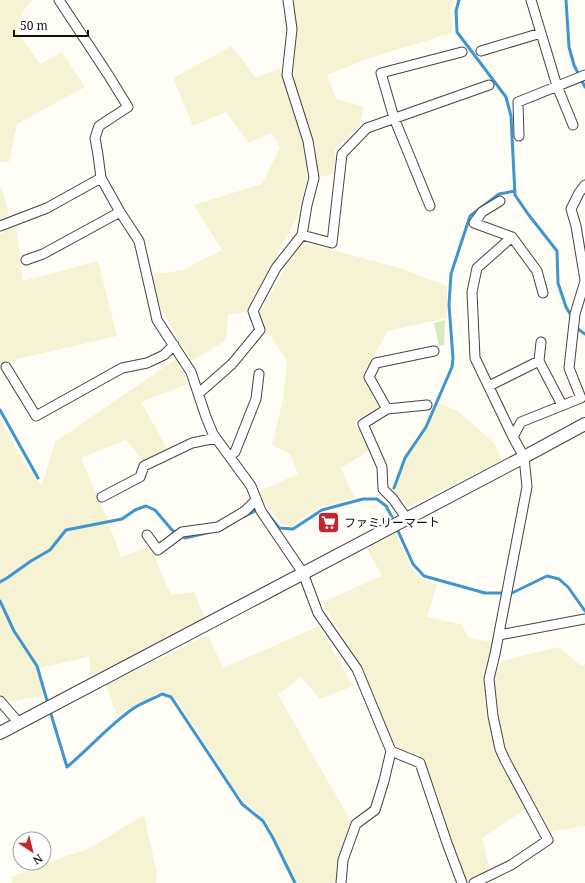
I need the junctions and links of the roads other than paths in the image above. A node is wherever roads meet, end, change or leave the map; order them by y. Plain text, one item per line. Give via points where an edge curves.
1 (58, 0) edge
2 (288, 0) edge
3 (531, 0) edge
4 (541, 33) junction
5 (481, 51) dead end
6 (462, 52) dead end
7 (585, 75) edge
8 (489, 85) dead end
9 (557, 86) junction
10 (394, 118) junction
11 (573, 125) dead end
12 (519, 136) dead end
13 (102, 178) junction
14 (585, 185) edge
15 (500, 201) dead end
16 (430, 206) dead end
17 (120, 212) junction
18 (0, 226) edge
19 (302, 235) junction
20 (512, 237) junction
21 (26, 260) dead end
22 (585, 281) edge
23 (543, 292) dead end
24 (541, 342) dead end
25 (174, 345) junction
26 (434, 351) dead end
27 (539, 361) junction
28 (6, 367) dead end
29 (259, 374) dead end
30 (489, 386) junction
31 (199, 393) junction
32 (427, 405) dead end
33 (562, 406) junction
34 (387, 410) junction
35 (585, 424) edge
36 (513, 437) junction
37 (216, 438) junction
38 (229, 456) junction
39 (524, 457) junction
40 (102, 497) dead end
41 (259, 506) junction
42 (407, 519) junction
43 (147, 535) dead end
44 (303, 573) junction
45 (585, 619) edge
46 (499, 635) junction
47 (0, 701) edge
48 (19, 723) junction
49 (0, 733) edge
50 (391, 751) junction
51 (341, 883) edge
52 (462, 883) edge
53 (474, 883) edge

1 - 13 street via 128,107 99,126 95,138
2 - 19 street via 292,29 286,75 308,140 314,178
3 - 4 street
4 - 5 street
4 - 9 street
6 - 10 street via 381,73
7 - 9 street
8 - 10 street
9 - 11 street
9 - 12 street via 518,102
10 - 16 street
10 - 19 street via 367,128 342,154 332,243
13 - 17 street
13 - 18 street via 47,208
14 - 22 street via 571,209
15 - 20 street via 482,212 474,223
17 - 21 street via 43,254
17 - 25 street via 139,241 157,320
19 - 31 street via 276,268 254,311 260,330 232,364
20 - 23 street via 537,271
20 - 30 street via 478,268 472,292 475,358
22 - 33 street via 575,314 570,368 581,398
24 - 27 street
25 - 28 street via 164,355 147,363 122,368 36,416
25 - 31 street via 191,372
26 - 34 street via 376,363 369,377
27 - 30 street
27 - 33 street
29 - 38 street via 256,399 235,452
30 - 36 street
31 - 37 street
32 - 34 street
33 - 36 street via 521,422
34 - 42 street via 362,424 382,467 383,489
35 - 39 street
36 - 39 street
37 - 38 street
37 - 40 street via 192,443 144,466 140,478
38 - 41 street via 251,486
39 - 42 street
39 - 46 street via 527,487
41 - 43 street via 218,527 182,532 158,550
41 - 44 street
42 - 44 street
44 - 48 street
44 - 50 street via 318,613 356,669
45 - 46 street
46 - 53 street via 489,679 500,749 548,840 511,866
47 - 48 street
48 - 49 street
50 - 51 street via 375,810 356,824 343,860
50 - 52 street via 420,763

